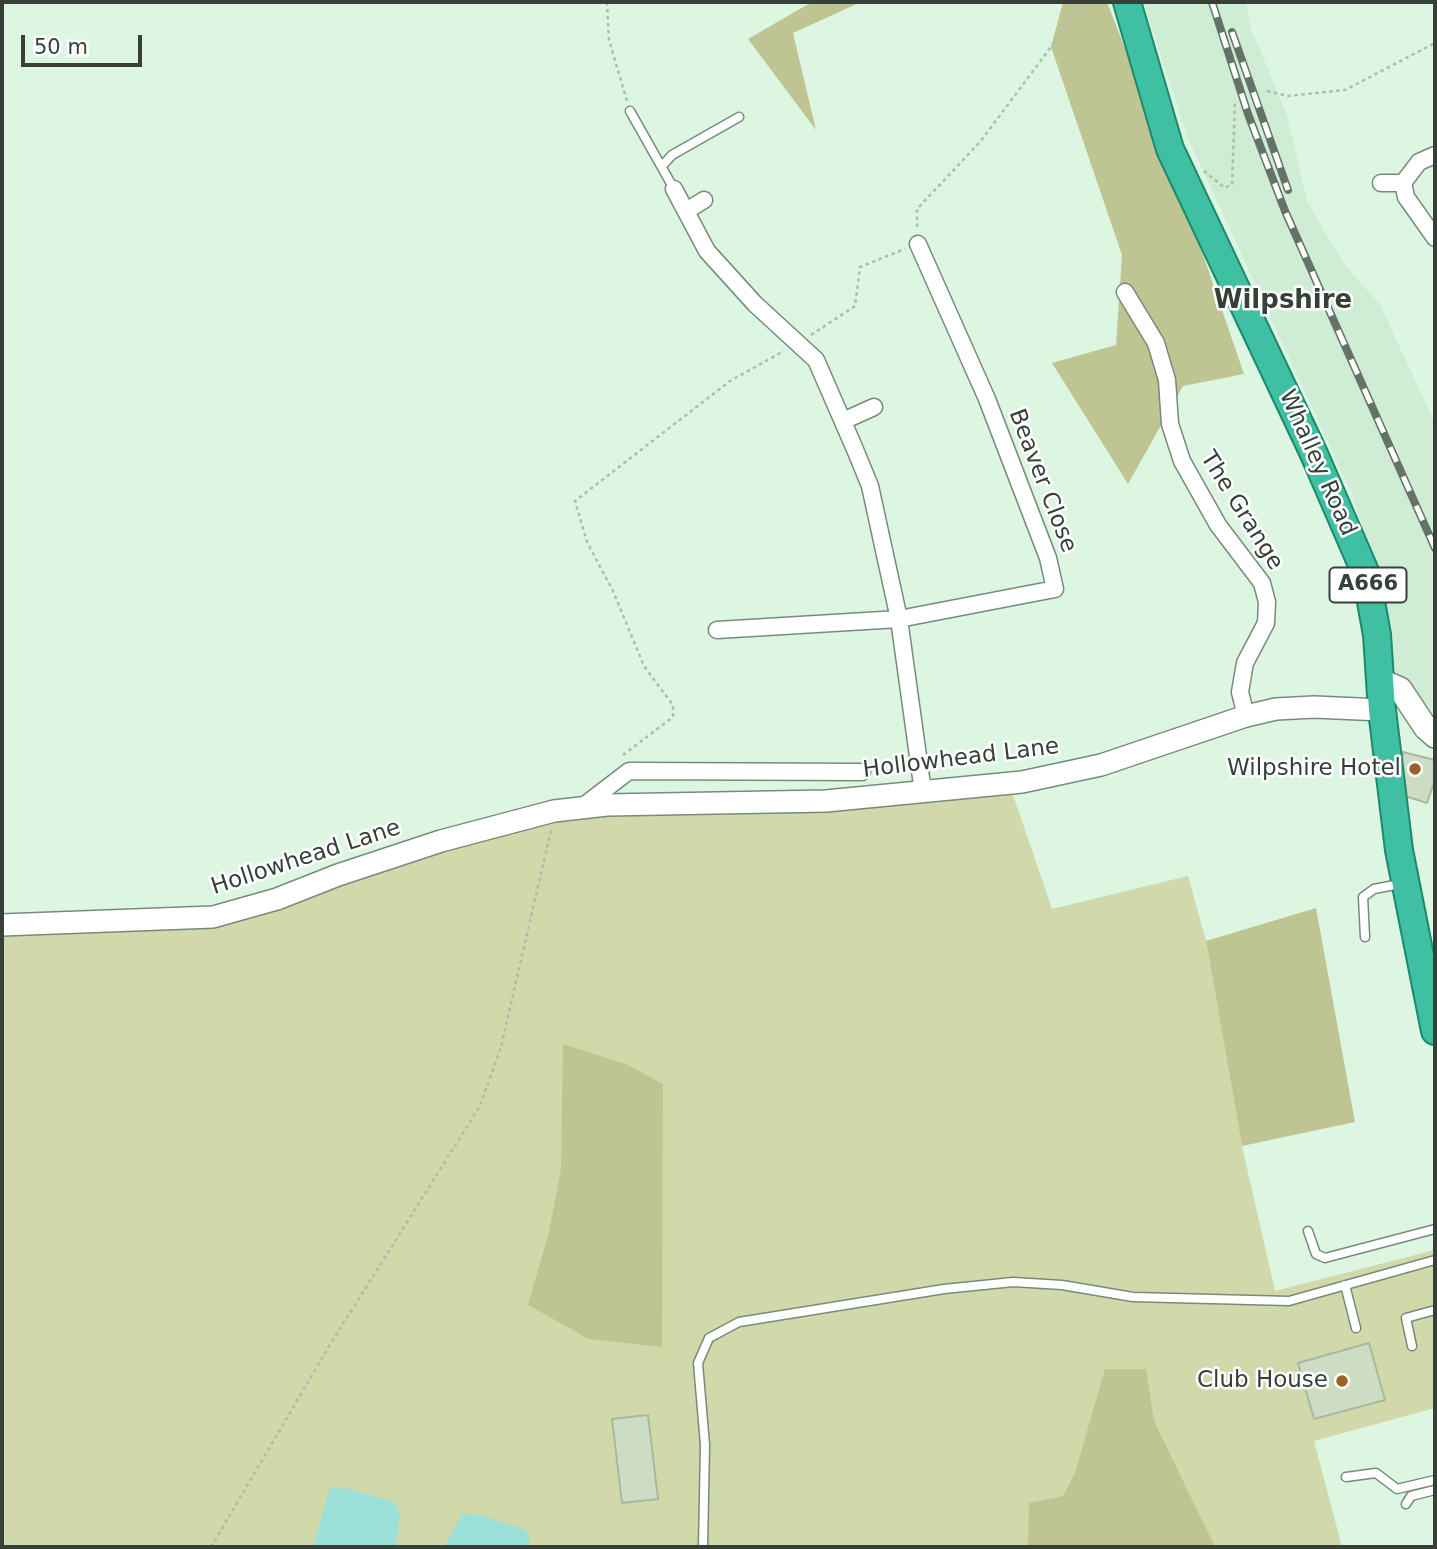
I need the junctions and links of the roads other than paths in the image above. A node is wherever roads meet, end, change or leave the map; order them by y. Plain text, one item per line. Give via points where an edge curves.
1 (1127, 2) edge
2 (630, 111) road end
3 (739, 117) dead end
4 (1435, 155) edge
5 (662, 166) junction
6 (1381, 183) dead end
7 (1404, 183) junction
8 (674, 189) joint
9 (704, 200) dead end
10 (686, 211) junction
11 (1435, 238) edge
12 (918, 244) road end
13 (1125, 292) dead end
14 (874, 407) dead end
15 (843, 421) junction
16 (900, 619) junction
17 (717, 629) dead end
18 (1379, 680) junction
19 (1382, 710) junction
20 (1246, 716) junction
21 (1435, 736) edge
22 (862, 772) dead end
23 (923, 792) junction
24 (580, 808) junction
25 (1405, 883) junction
26 (2, 925) edge
27 (1365, 937) dead end
28 (1435, 1031) edge
29 (1435, 1229) edge
30 (1308, 1231) dead end
31 (1435, 1261) edge
32 (1345, 1285) junction
33 (1435, 1310) edge
34 (1356, 1328) dead end
35 (1412, 1346) dead end
36 (1346, 1477) dead end
37 (1435, 1480) edge
38 (1435, 1490) edge
39 (1406, 1504) dead end
40 (703, 1547) edge

1 - 18 highway, Whalley Road / A666 via 1170,149 1366,575 1377,635
2 - 5 lane
3 - 5 lane via 671,155
4 - 7 street via 1419,162
5 - 8 lane
6 - 7 street
7 - 11 street via 1406,197
8 - 10 street
9 - 10 street
10 - 15 street via 707,251 816,360
12 - 16 street, Beaver Close via 987,400 1048,558 1055,589
13 - 20 street, The Grange via 1156,343 1167,380 1170,424 1182,461 1218,525 1262,583 1266,623 1243,673 1240,692
14 - 15 street
15 - 16 street via 870,486
16 - 17 street
16 - 23 street
18 - 19 highway, Whalley Road / A666
18 - 21 main road via 1399,689
19 - 20 street, Hollowhead Lane via 1314,707
19 - 25 highway, Whalley Road / A666
20 - 23 street, Hollowhead Lane via 1101,765 1022,782
22 - 24 street, Hollowhead Lane via 629,771
23 - 24 street, Hollowhead Lane via 826,801
24 - 26 street, Hollowhead Lane via 441,841 214,917
25 - 27 lane via 1374,889 1363,897
25 - 28 highway, Whalley Road / A666
29 - 30 lane via 1325,1258 1316,1254
31 - 32 lane
32 - 34 lane
32 - 40 lane via 1289,1301 1252,1302 1133,1297 1013,1282 739,1322 709,1338 698,1363 705,1445
33 - 35 lane via 1406,1318
36 - 37 lane via 1376,1473 1397,1489
38 - 39 lane via 1411,1496

